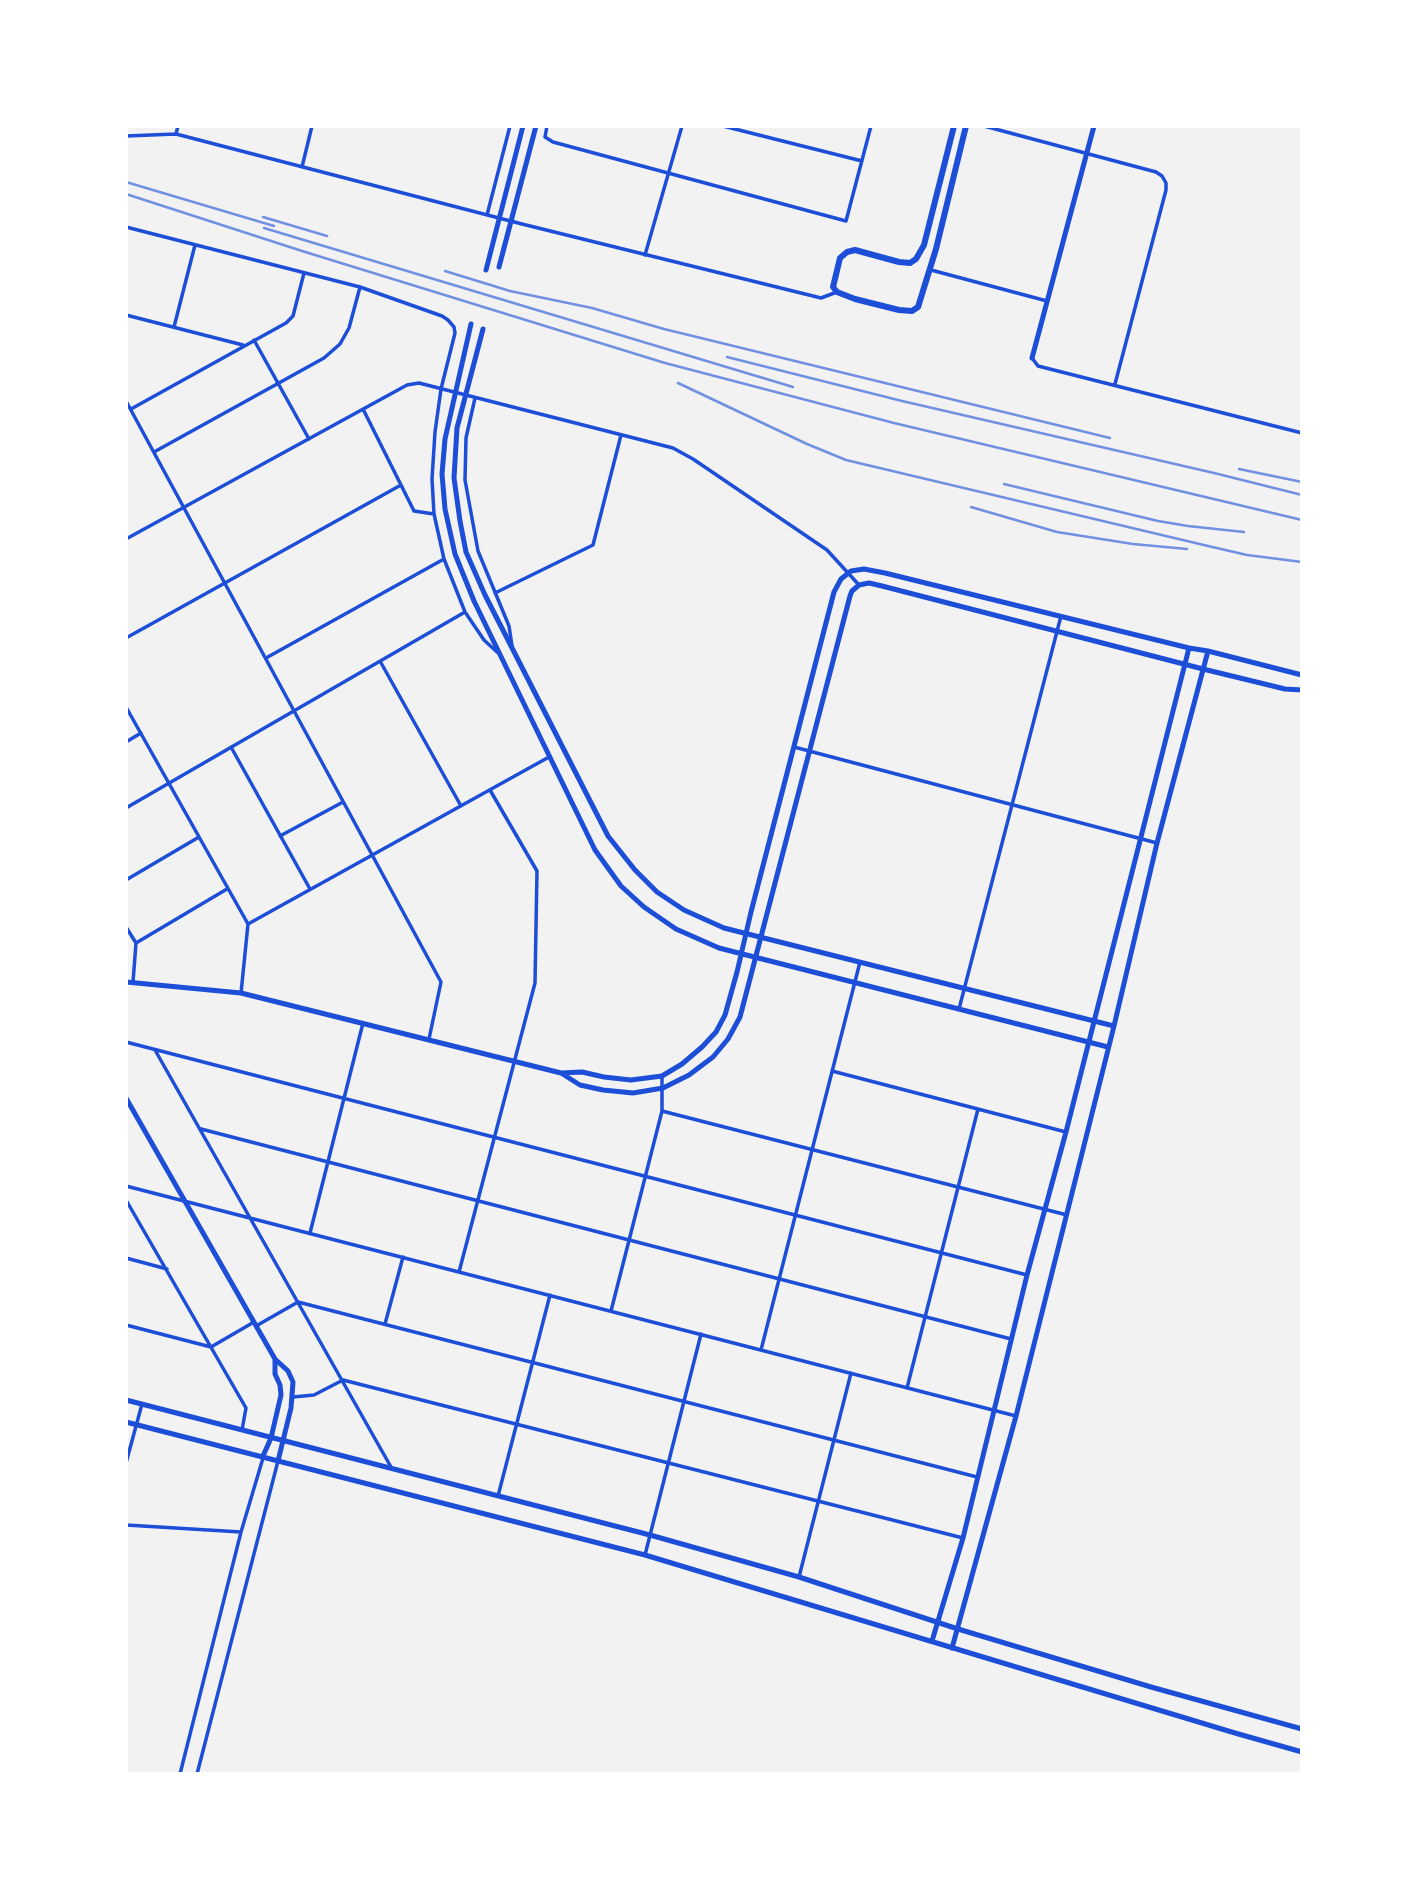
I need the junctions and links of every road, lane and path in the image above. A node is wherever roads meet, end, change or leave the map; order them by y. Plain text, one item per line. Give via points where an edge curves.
1 (178, 126) edge
2 (312, 126) edge
3 (510, 126) edge
4 (523, 126) edge
5 (536, 126) edge
6 (547, 126) edge
7 (682, 126) edge
8 (723, 126) edge
9 (871, 126) edge
10 (954, 126) edge
11 (966, 126) edge
12 (984, 126) edge
13 (1094, 126) edge
14 (176, 134) junction
15 (126, 136) edge
16 (1087, 153) junction
17 (862, 161) junction
18 (302, 167) junction
19 (669, 173) junction
20 (487, 215) junction
21 (126, 227) edge
22 (195, 245) junction
23 (645, 255) junction
24 (499, 267) dead end
25 (486, 270) dead end
26 (930, 270) junction
27 (304, 273) junction
28 (360, 287) junction
29 (837, 292) junction
30 (1047, 301) junction
31 (126, 315) edge
32 (471, 324) dead end
33 (174, 327) junction
34 (483, 329) dead end
35 (254, 340) junction
36 (244, 346) junction
37 (1032, 358) joint
38 (278, 383) junction
39 (1115, 384) junction
40 (441, 389) junction
41 (472, 397) junction
42 (126, 401) edge
43 (131, 409) junction
44 (363, 409) junction
45 (1302, 433) edge
46 (621, 435) junction
47 (309, 439) junction
48 (154, 452) junction
49 (401, 485) junction
50 (184, 507) junction
51 (434, 514) junction
52 (126, 539) edge
53 (444, 559) junction
54 (849, 573) junction
55 (225, 583) junction
56 (859, 585) junction
57 (495, 594) junction
58 (465, 611) junction
59 (1061, 616) junction
60 (1057, 630) junction
61 (126, 638) edge
62 (1189, 648) junction
63 (513, 650) junction
64 (1208, 651) junction
65 (501, 656) junction
66 (266, 658) junction
67 (380, 661) junction
68 (1185, 664) junction
69 (1203, 669) junction
70 (1302, 675) edge
71 (1302, 690) edge
72 (126, 707) edge
73 (294, 711) junction
74 (141, 733) junction
75 (126, 742) edge
76 (231, 747) junction
77 (794, 747) junction
78 (809, 751) junction
79 (549, 757) junction
80 (169, 783) junction
81 (490, 790) junction
82 (343, 801) junction
83 (1012, 805) junction
84 (461, 806) junction
85 (126, 808) edge
86 (280, 836) junction
87 (199, 837) junction
88 (1140, 839) junction
89 (1157, 843) junction
90 (372, 855) junction
91 (126, 880) edge
92 (228, 889) junction
93 (310, 890) junction
94 (248, 924) junction
95 (126, 927) edge
96 (746, 934) junction
97 (761, 937) junction
98 (136, 943) junction
99 (741, 954) junction
100 (756, 957) junction
101 (860, 962) junction
102 (129, 982) edge
103 (855, 982) junction
104 (964, 988) junction
105 (240, 993) junction
106 (959, 1009) junction
107 (1094, 1021) junction
108 (363, 1023) junction
109 (1114, 1026) junction
110 (429, 1039) junction
111 (126, 1042) edge
112 (1089, 1042) junction
113 (1108, 1047) junction
114 (155, 1050) junction
115 (513, 1062) junction
116 (832, 1072) junction
117 (561, 1073) junction
118 (662, 1076) junction
119 (663, 1088) junction
120 (126, 1098) edge
121 (344, 1099) junction
122 (978, 1110) junction
123 (662, 1111) junction
124 (201, 1129) junction
125 (1066, 1132) junction
126 (494, 1137) junction
127 (812, 1150) junction
128 (328, 1162) junction
129 (645, 1176) junction
130 (126, 1186) edge
131 (959, 1188) junction
132 (126, 1200) edge
133 (184, 1201) junction
134 (478, 1201) junction
135 (1044, 1210) junction
136 (795, 1215) junction
137 (1067, 1215) junction
138 (250, 1218) junction
139 (310, 1233) junction
140 (629, 1240) junction
141 (942, 1253) junction
142 (402, 1257) junction
143 (126, 1258) edge
144 (167, 1269) junction
145 (460, 1272) junction
146 (1027, 1275) junction
147 (779, 1279) junction
148 (550, 1295) junction
149 (298, 1302) junction
150 (611, 1311) junction
151 (926, 1317) junction
152 (255, 1324) junction
153 (385, 1324) junction
154 (126, 1325) edge
155 (701, 1334) junction
156 (1011, 1339) junction
157 (211, 1347) junction
158 (761, 1350) junction
159 (275, 1359) junction
160 (533, 1362) junction
161 (851, 1373) junction
162 (343, 1380) junction
163 (907, 1388) junction
164 (293, 1397) junction
165 (126, 1400) edge
166 (684, 1401) junction
167 (142, 1404) junction
168 (995, 1410) junction
169 (1016, 1416) junction
170 (126, 1422) edge
171 (136, 1424) junction
172 (516, 1425) junction
173 (242, 1430) junction
174 (271, 1438) junction
175 (834, 1440) junction
176 (283, 1441) junction
177 (263, 1456) junction
178 (278, 1461) junction
179 (669, 1462) junction
180 (126, 1463) edge
181 (391, 1467) junction
182 (977, 1477) junction
183 (498, 1496) junction
184 (819, 1500) junction
185 (126, 1525) edge
186 (241, 1532) junction
187 (650, 1535) junction
188 (963, 1538) junction
189 (645, 1555) junction
190 (799, 1577) junction
191 (938, 1622) junction
192 (958, 1629) junction
193 (932, 1642) junction
194 (952, 1648) junction
195 (1302, 1729) edge
196 (1302, 1752) edge
197 (180, 1774) edge
198 (197, 1774) edge

1 - 14 street
2 - 18 street
3 - 20 street
4 - 25 street
5 - 24 street
6 - 19 street via 545,136 552,142
7 - 19 street
8 - 17 street
9 - 17 street
10 - 29 main road via 924,245 916,259 899,262 847,252 840,258 833,287
11 - 26 main road
12 - 16 street
13 - 16 street
14 - 15 street
14 - 18 street
16 - 30 street
16 - 39 street via 1156,172 1166,183
17 - 19 street via 846,220
18 - 20 street
19 - 23 street
20 - 23 street
21 - 22 street
22 - 27 street
22 - 33 street
23 - 29 street via 821,298
26 - 29 main road via 918,307 912,311
26 - 30 street
27 - 28 street
27 - 35 street via 293,316
28 - 38 street via 340,344
28 - 40 street via 442,316 454,327
30 - 37 street
31 - 33 street
32 - 65 street via 445,439 445,509 455,554
33 - 36 street
34 - 63 street via 457,428 454,478 466,552
35 - 36 street
35 - 38 street
36 - 43 street
37 - 39 street via 1038,366
38 - 47 street
38 - 48 street
39 - 45 street
40 - 41 street
40 - 44 street via 407,385
40 - 51 street via 432,479
41 - 46 street
41 - 57 street via 465,480 478,551
42 - 43 street
43 - 48 street
44 - 47 street
44 - 49 street
46 - 54 street via 693,458 827,550
46 - 57 street via 593,545
47 - 50 street
48 - 50 street
49 - 51 street via 414,511
49 - 55 street
50 - 52 street
50 - 55 street
51 - 53 street
53 - 58 street
53 - 66 street
54 - 56 street
54 - 59 street via 864,569
54 - 77 street via 834,592
55 - 61 street
55 - 66 street
56 - 60 street via 869,583
56 - 78 street via 850,596
57 - 63 street via 509,626
58 - 65 street
58 - 67 street
59 - 60 street
59 - 62 street
60 - 68 street
60 - 83 street
62 - 64 street
62 - 68 street
63 - 96 street via 608,836 635,870 684,910
64 - 69 street
64 - 70 street
65 - 79 street
66 - 73 street
67 - 73 street
67 - 84 street
68 - 69 street
68 - 88 street
69 - 71 street
69 - 89 street
72 - 74 street
73 - 76 street
73 - 82 street
74 - 75 street
74 - 80 street
76 - 80 street
76 - 86 street
77 - 78 street
77 - 96 street
78 - 83 street
78 - 97 street
79 - 81 street
79 - 99 street via 595,850 621,886 676,929
80 - 85 street
80 - 87 street
81 - 84 street
81 - 115 street via 537,871 535,983
82 - 86 street
82 - 90 street
83 - 88 street
83 - 104 street
84 - 90 street
86 - 93 street
87 - 91 street
87 - 92 street
88 - 89 street
88 - 107 street
89 - 109 street
90 - 93 street
90 - 110 street via 441,982
92 - 94 street
92 - 98 street
93 - 94 street
94 - 105 street
95 - 98 street
96 - 97 street
96 - 99 street
97 - 100 street
97 - 101 street
98 - 102 street
99 - 100 street
99 - 118 street via 716,1032
100 - 103 street
100 - 119 street via 740,1017 728,1039 713,1057
101 - 103 street
101 - 104 street
102 - 105 street
103 - 106 street
103 - 116 street
104 - 106 street
104 - 107 street
105 - 108 street
106 - 112 street
107 - 109 street
107 - 112 street
108 - 110 street
108 - 121 street
109 - 113 street
110 - 115 street
111 - 114 street
112 - 113 street
112 - 125 street
113 - 137 street
114 - 121 street
114 - 124 street
115 - 117 street
115 - 126 street
116 - 122 street
116 - 127 street
117 - 118 street via 632,1080
117 - 119 street via 580,1085 603,1090 633,1093
118 - 119 street
119 - 123 street
120 - 133 street
121 - 126 street
121 - 128 street
122 - 125 street
122 - 131 street
123 - 127 street
123 - 129 street
124 - 128 street
124 - 138 street
125 - 135 street
126 - 129 street
126 - 134 street
127 - 131 street
127 - 136 street
128 - 134 street
128 - 139 street
129 - 136 street
129 - 140 street
130 - 133 street
131 - 135 street
131 - 141 street
132 - 144 street
133 - 138 street
133 - 152 street
134 - 140 street
134 - 145 street
135 - 137 street
135 - 146 street
136 - 141 street
136 - 147 street
137 - 169 street
138 - 139 street
138 - 149 street
139 - 142 street
140 - 147 street
140 - 150 street
141 - 146 street
141 - 151 street
142 - 145 street
142 - 153 street
143 - 144 street
144 - 157 street
145 - 148 street
146 - 156 street
147 - 151 street
147 - 158 street
148 - 150 street
148 - 160 street
149 - 152 street
149 - 153 street
149 - 162 street
150 - 155 street
151 - 156 street
151 - 163 street
152 - 157 street
152 - 159 street
153 - 160 street
154 - 157 street
155 - 158 street
155 - 166 street
156 - 168 street
157 - 173 street via 246,1408
158 - 161 street
159 - 164 street via 288,1371
159 - 174 street via 281,1395
160 - 166 street
160 - 172 street
161 - 163 street
161 - 175 street
162 - 164 street via 314,1395
162 - 172 street
162 - 181 street
163 - 168 street
164 - 176 street
165 - 167 street
166 - 175 street
166 - 179 street
167 - 171 street
167 - 173 street
168 - 169 street
168 - 182 street
169 - 192 street
170 - 171 street
171 - 177 street
171 - 180 street
172 - 179 street
172 - 183 street
173 - 174 street
174 - 176 street
174 - 177 street
175 - 182 street
175 - 184 street
176 - 178 street
176 - 181 street
177 - 178 street
177 - 186 street
178 - 189 street
178 - 198 street
179 - 184 street
179 - 187 street
181 - 183 street
182 - 188 street
183 - 187 street
184 - 188 street
184 - 190 street
185 - 186 street
186 - 197 street
187 - 189 street
187 - 190 street
188 - 191 street
189 - 193 street
190 - 191 street
191 - 192 street
191 - 193 street
192 - 194 street
192 - 195 street
193 - 194 street
194 - 196 street

